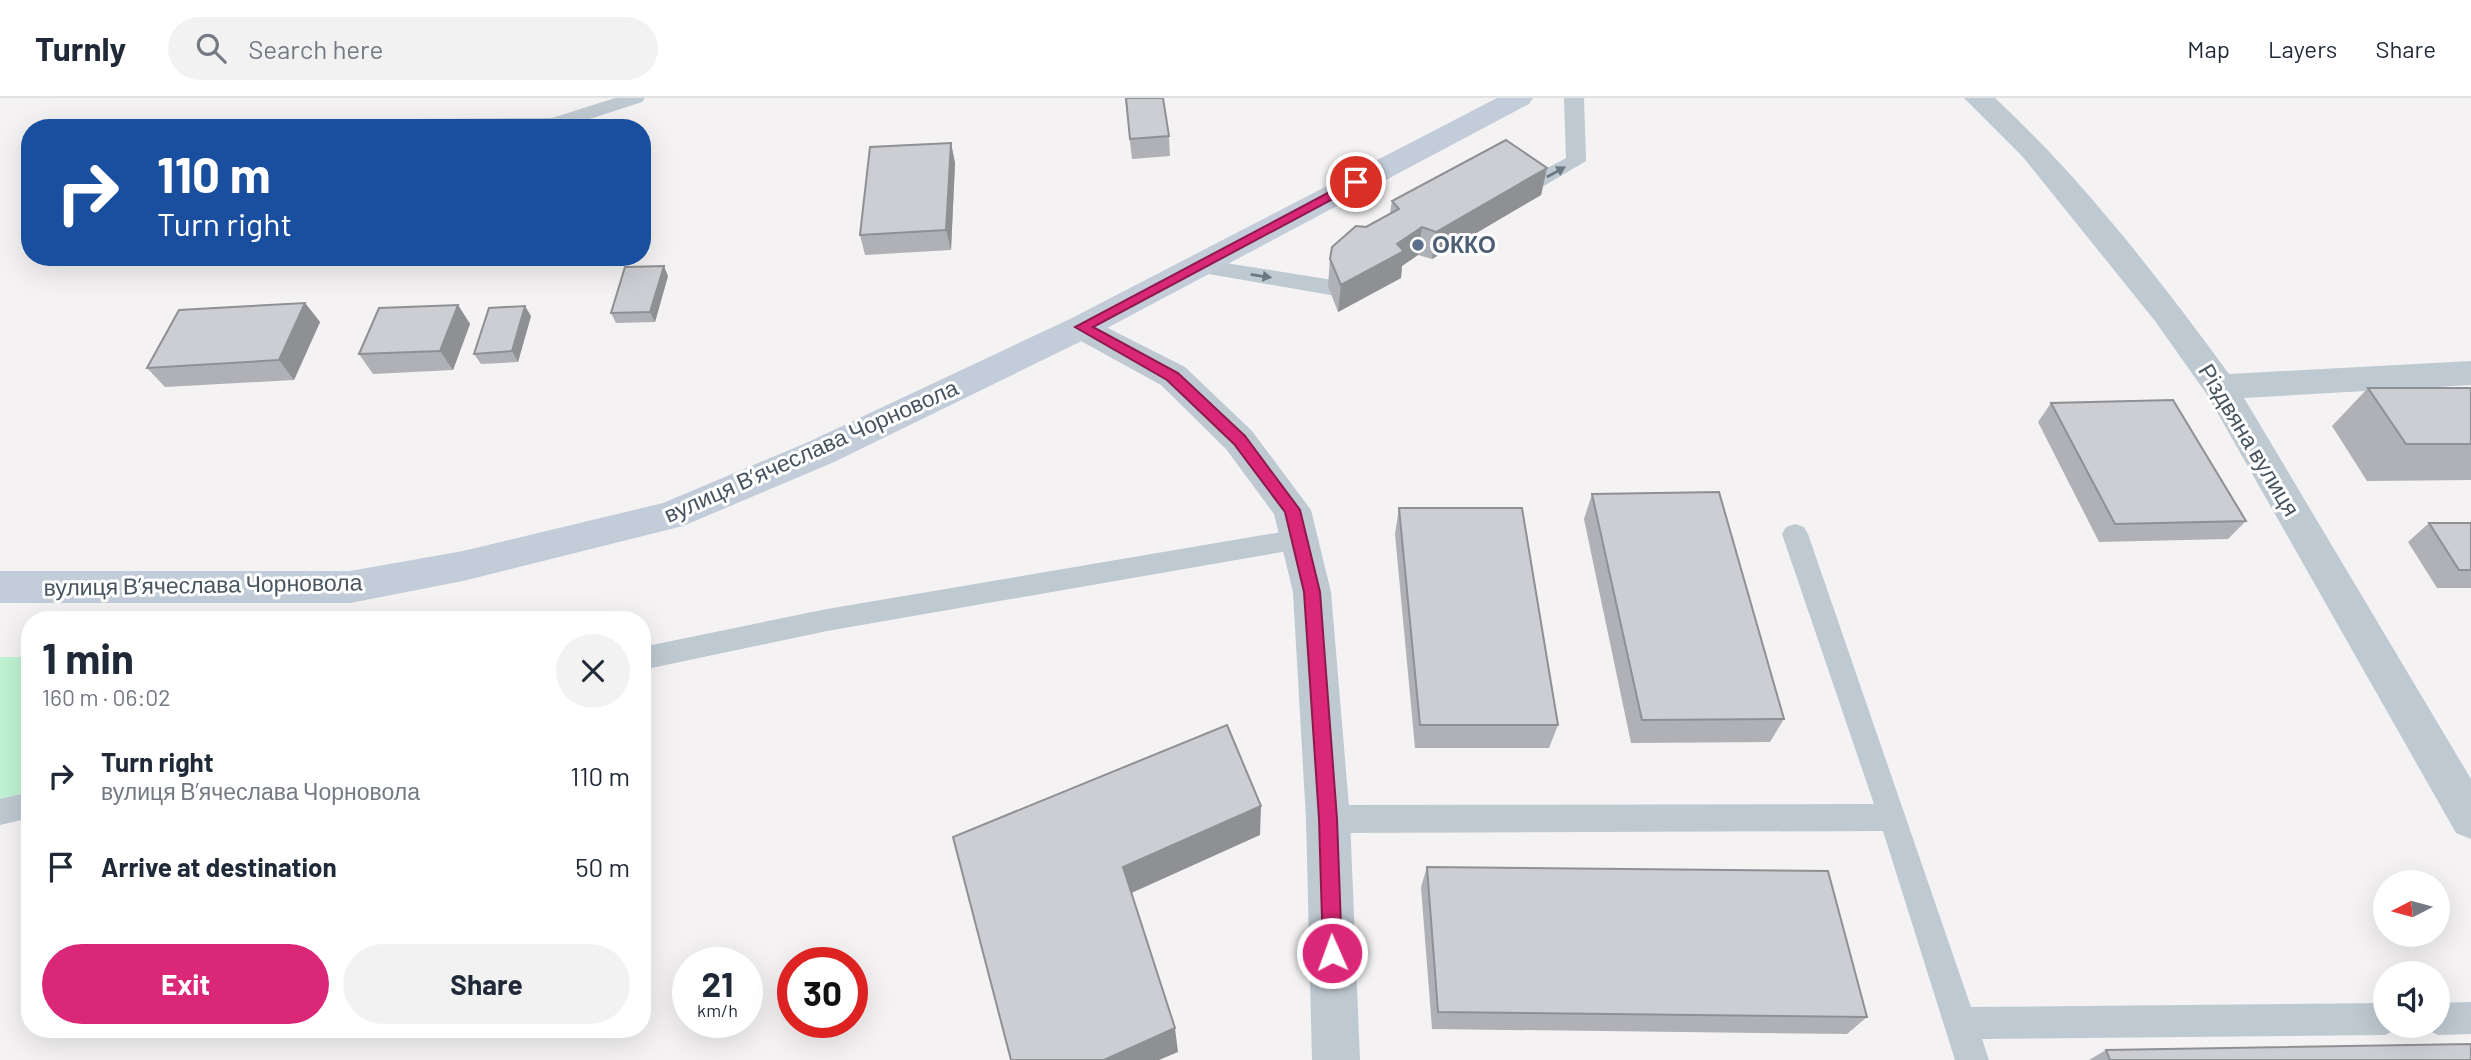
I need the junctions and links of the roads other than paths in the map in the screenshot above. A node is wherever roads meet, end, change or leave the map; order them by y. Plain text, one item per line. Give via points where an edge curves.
1 (635, 98) edge
2 (1519, 98) edge
3 (1574, 98) edge
4 (1978, 98) edge
5 (569, 119) edge
6 (1494, 206) edge
7 (1194, 265) junction
8 (1377, 270) edge
9 (1082, 327) junction
10 (2471, 373) edge
11 (2220, 387) junction
12 (1795, 534) dead end
13 (1299, 539) junction
14 (0, 587) edge
15 (651, 657) edge
16 (21, 807) edge
17 (0, 812) edge
18 (1893, 817) junction
19 (1328, 819) junction
20 (2471, 819) edge
21 (2471, 1018) edge
22 (2373, 1019) edge
23 (2450, 1019) edge
24 (1960, 1023) junction
25 (1336, 1060) edge
26 (1972, 1060) edge

1 - 5 lane
2 - 7 main road, вулиця Вʼячеслава Чорновола
6 -> 3 lane via 1576,161
4 - 11 street, Різдвяна вулиця via 2033,150 2167,313
7 -> 8 lane via 1342,289
7 - 9 main road, вулиця Вʼячеслава Чорновола
9 - 13 street via 1172,376 1240,440 1292,510
9 - 14 main road, вулиця Вʼячеслава Чорновола via 819,453 670,516 463,566 350,587
10 - 11 street
11 - 20 street, Різдвяна вулиця
12 - 18 lane
13 - 15 lane via 827,620
13 - 19 street via 1312,592
16 - 17 lane
18 - 19 lane
18 - 24 lane
19 - 25 street
21 - 23 lane
22 - 24 lane
24 - 26 lane

